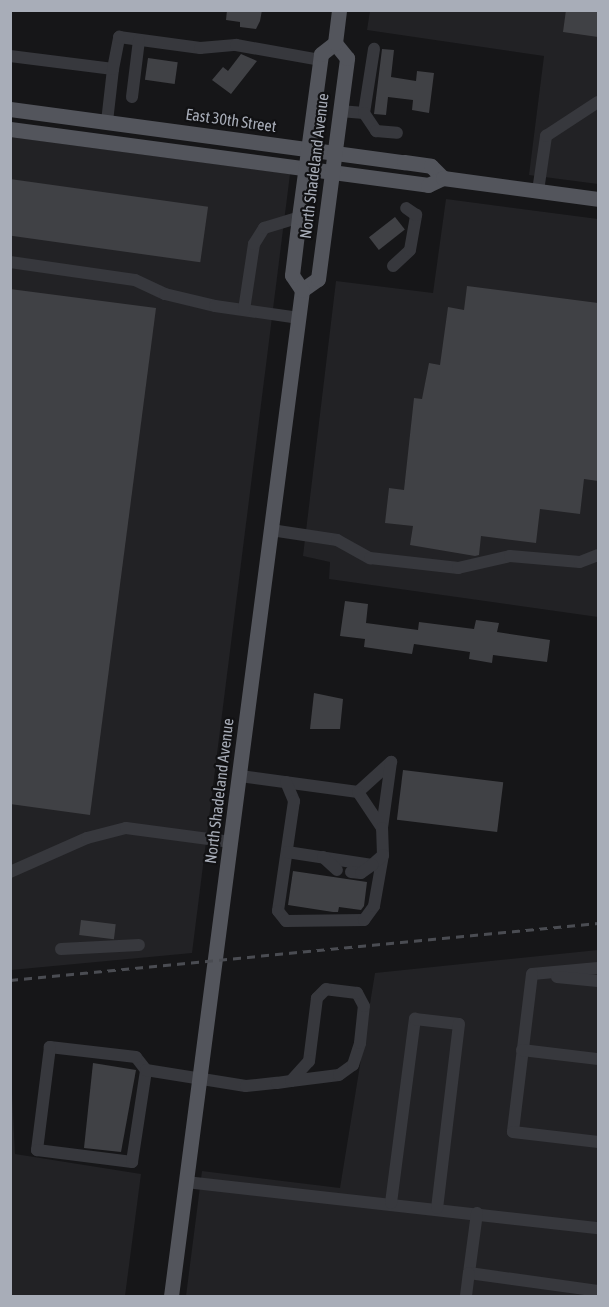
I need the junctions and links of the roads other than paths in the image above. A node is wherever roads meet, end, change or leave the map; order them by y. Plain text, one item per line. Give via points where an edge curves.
1 (339, 10) edge
2 (139, 40) junction
3 (335, 43) junction
4 (374, 49) dead end
5 (10, 56) edge
6 (320, 60) junction
7 (113, 69) junction
8 (132, 97) dead end
9 (598, 102) edge
10 (10, 109) edge
11 (340, 111) junction
12 (364, 113) junction
13 (107, 122) junction
14 (10, 129) edge
15 (397, 133) dead end
16 (308, 149) junction
17 (334, 153) junction
18 (306, 169) junction
19 (332, 173) junction
20 (442, 178) junction
21 (538, 191) junction
22 (598, 199) edge
23 (406, 208) dead end
24 (299, 217) junction
25 (10, 261) edge
26 (393, 266) dead end
27 (302, 290) junction
28 (244, 310) junction
29 (299, 318) junction
30 (271, 530) junction
31 (598, 555) edge
32 (240, 776) junction
33 (285, 782) junction
34 (358, 792) junction
35 (382, 828) junction
36 (231, 842) junction
37 (287, 852) junction
38 (383, 855) junction
39 (323, 857) junction
40 (16, 864) edge
41 (372, 865) junction
42 (337, 870) dead end
43 (10, 872) edge
44 (351, 872) dead end
45 (139, 945) dead end
46 (61, 949) dead end
47 (598, 968) edge
48 (532, 974) junction
49 (598, 981) edge
50 (522, 1050) junction
51 (598, 1059) edge
52 (146, 1070) junction
53 (200, 1077) junction
54 (291, 1081) junction
55 (598, 1142) edge
56 (186, 1182) junction
57 (391, 1203) junction
58 (437, 1208) junction
59 (477, 1213) junction
60 (598, 1228) edge
61 (469, 1273) junction
62 (598, 1291) edge
63 (171, 1296) edge
64 (466, 1296) edge

1 - 3 main road, North Shadeland Avenue
2 - 6 lane via 200,48 236,45
2 - 7 lane via 119,37
2 - 8 lane
3 - 6 main road via 321,54
3 - 11 main road, North Shadeland Avenue via 347,58
4 - 12 lane
5 - 7 lane
6 - 16 main road, North Shadeland Avenue
7 - 13 lane
9 - 21 lane via 546,136
10 - 13 main road, East 30th Street
11 - 12 lane
11 - 17 main road, North Shadeland Avenue
12 - 15 lane via 376,130
13 - 16 main road, East 30th Street
14 - 18 main road, East 30th Street
16 - 17 main road, East 30th Street
16 - 18 main road, North Shadeland Avenue
17 - 19 main road, North Shadeland Avenue
17 - 20 main road, East 30th Street via 430,166
18 - 19 main road, East 30th Street
18 - 24 main road, North Shadeland Avenue
19 - 20 main road, East 30th Street via 428,185
19 - 27 main road, North Shadeland Avenue via 318,279
20 - 21 main road, East 30th Street
21 - 22 main road, East 30th Street
23 - 26 lane via 416,215 410,249
24 - 27 main road, North Shadeland Avenue via 292,275
24 - 28 lane via 264,228 254,244
25 - 28 lane via 135,280 165,294
27 - 29 main road, North Shadeland Avenue
28 - 29 lane
29 - 30 main road, North Shadeland Avenue
30 - 31 lane via 337,540 370,558 458,568 510,556 580,562
30 - 32 main road, North Shadeland Avenue
32 - 33 lane
32 - 36 main road, North Shadeland Avenue
33 - 34 lane
33 - 37 lane via 294,801
34 - 35 lane
34 - 35 lane via 391,762
35 - 38 lane
36 - 40 lane via 126,828
36 - 53 main road, North Shadeland Avenue
37 - 38 lane via 278,911 286,921 364,920 374,906
37 - 39 lane
38 - 41 lane
39 - 41 lane
39 - 42 lane
40 - 43 lane
41 - 44 lane via 361,873
45 - 46 lane
47 - 48 lane
48 - 49 lane
48 - 50 lane
50 - 51 lane
50 - 55 lane via 513,1131
52 - 52 lane via 132,1162 37,1150 50,1047 136,1057
52 - 53 lane
53 - 54 lane via 246,1086
53 - 56 main road, North Shadeland Avenue
54 - 54 lane via 339,1075 353,1065 364,1006 357,993 326,988 316,998 309,1061
56 - 57 lane
56 - 63 main road, North Shadeland Avenue
57 - 58 lane
57 - 58 lane via 414,1019 459,1024
58 - 59 lane
59 - 60 lane
59 - 61 lane
61 - 62 lane
61 - 64 lane

